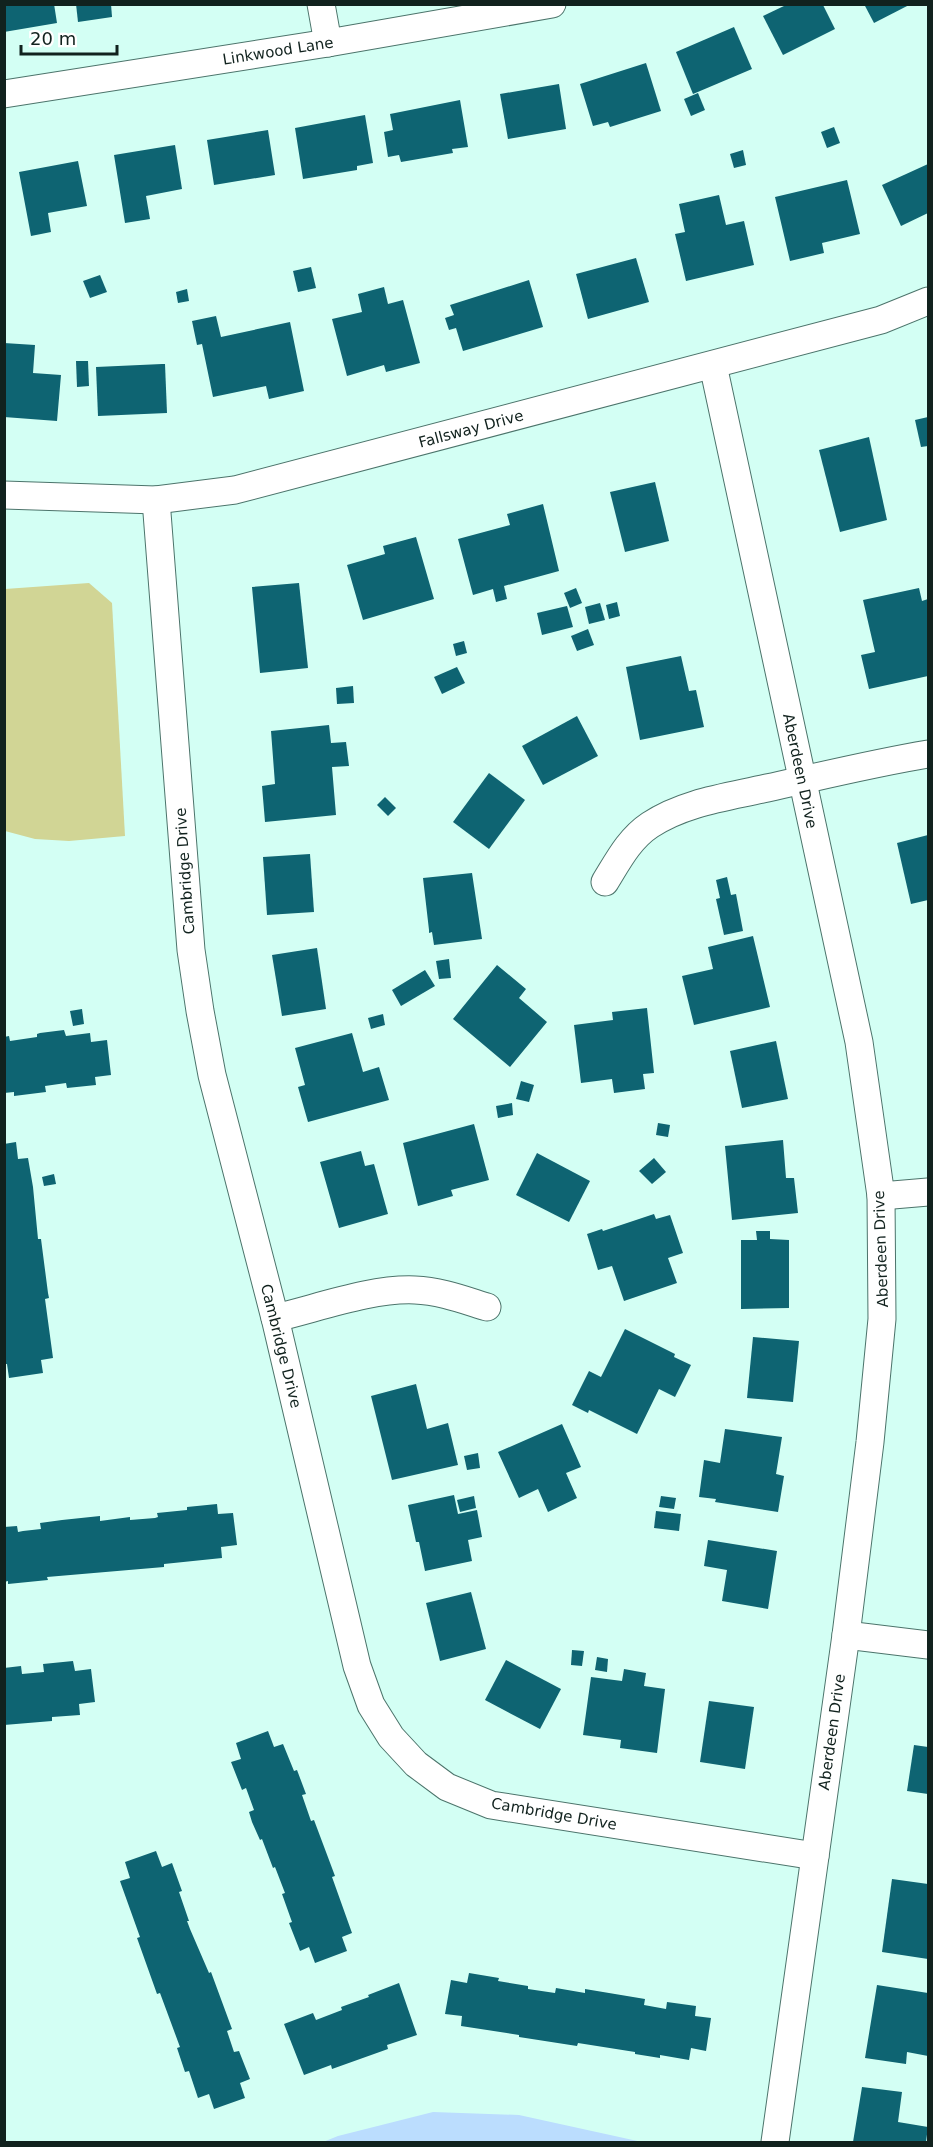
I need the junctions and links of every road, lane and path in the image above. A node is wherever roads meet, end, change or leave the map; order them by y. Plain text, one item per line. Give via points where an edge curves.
1 (321, 4) edge
2 (552, 4) edge
3 (328, 43) junction
4 (4, 94) edge
5 (928, 301) edge
6 (713, 365) junction
7 (4, 495) edge
8 (156, 500) junction
9 (928, 754) edge
10 (802, 780) junction
11 (605, 882) dead end
12 (928, 1192) edge
13 (880, 1196) junction
14 (487, 1307) dead end
15 (275, 1318) junction
16 (846, 1635) junction
17 (928, 1645) edge
18 (815, 1857) junction
19 (775, 2142) edge

1 - 3 street
2 - 3 street, Linkwood Lane
3 - 4 street, Linkwood Lane
5 - 6 street, Fallsway Drive via 881,320
6 - 8 street, Fallsway Drive via 235,490
6 - 10 street, Aberdeen Drive
7 - 8 street, Fallsway Drive
8 - 15 street, Cambridge Drive via 191,950 212,1076
9 - 10 street
10 - 11 street via 699,803 672,813 648,826 626,848
10 - 13 street, Aberdeen Drive via 859,1042
12 - 13 street
13 - 16 street, Aberdeen Drive via 882,1319
14 - 15 street via 416,1290 382,1292
15 - 18 street, Cambridge Drive via 357,1666 371,1705 391,1737 416,1764 447,1787 491,1805
16 - 17 street
16 - 18 street, Aberdeen Drive
18 - 19 street, Aberdeen Drive

